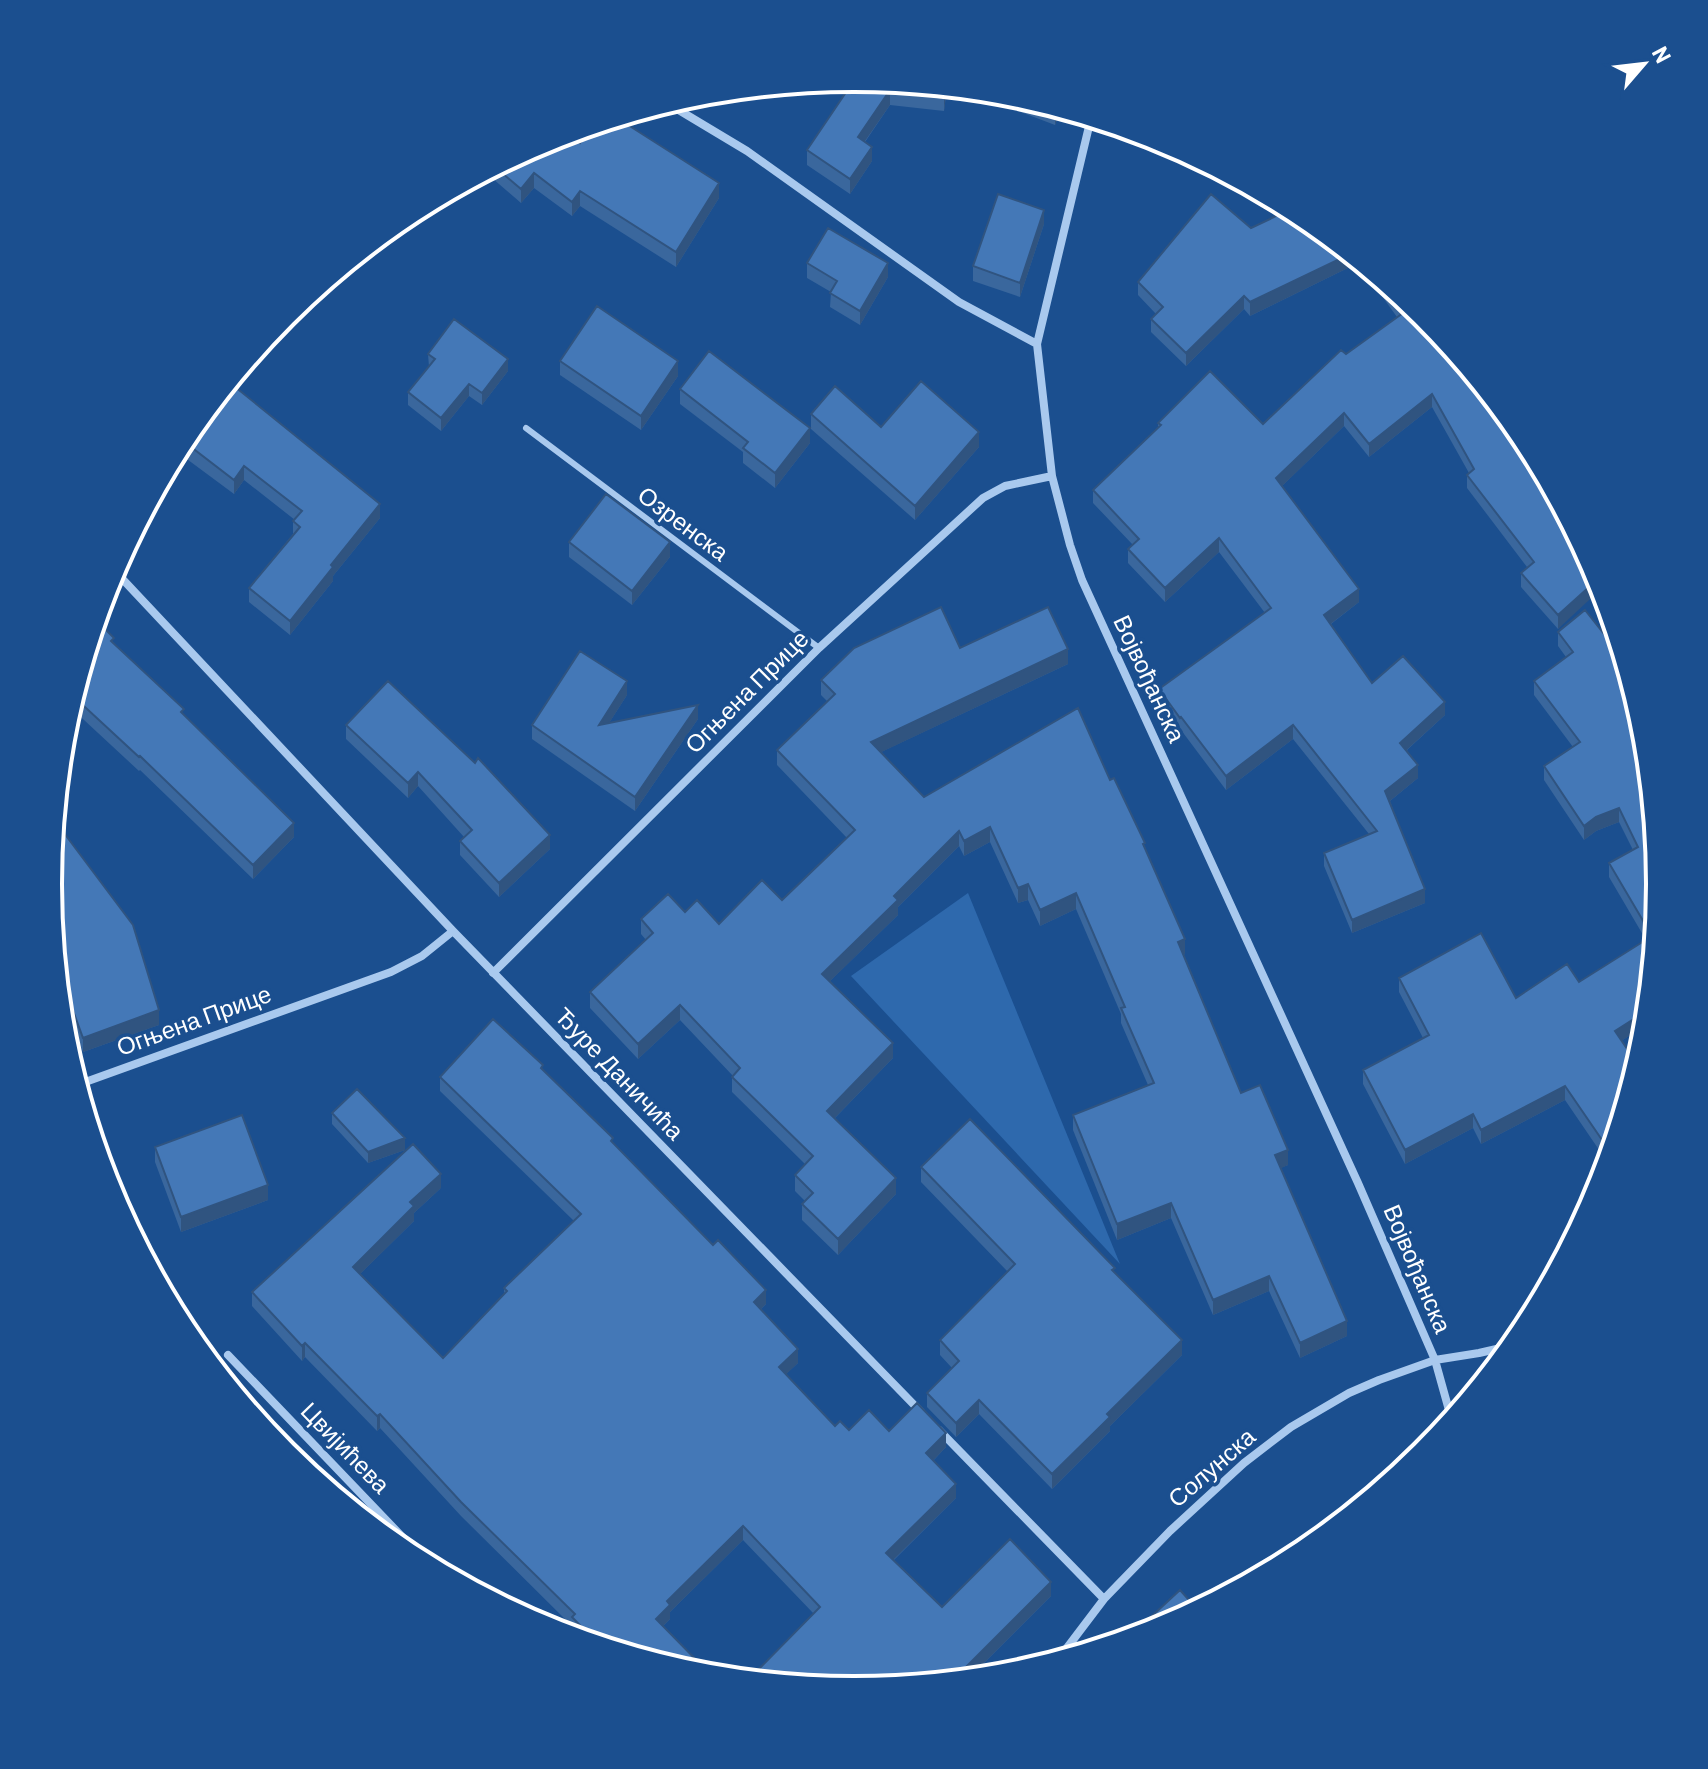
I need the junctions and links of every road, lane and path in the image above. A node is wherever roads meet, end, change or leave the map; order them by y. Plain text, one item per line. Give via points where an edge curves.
1 (682, 112) edge
2 (1089, 128) edge
3 (1037, 344) junction
4 (526, 428) dead end
5 (1052, 476) junction
6 (123, 579) edge
7 (819, 648) junction
8 (453, 931) junction
9 (493, 973) junction
10 (87, 1081) edge
11 (1495, 1349) edge
12 (228, 1355) dead end
13 (1435, 1360) junction
14 (1448, 1408) edge
15 (926, 1417) edge
16 (937, 1429) edge
17 (395, 1530) edge
18 (1104, 1599) junction
19 (1067, 1647) edge

1 - 3 street via 747,151 959,302
2 - 3 street, Војвођанска
3 - 5 street, Војвођанска
4 - 7 lane, Озренска
5 - 7 street, Огњена Прице via 1005,486 983,498
5 - 13 street, Војвођанска via 1082,580
6 - 8 street, Ђуре Даничића
7 - 9 street, Огњена Прице
8 - 9 street, Ђуре Даничића
8 - 10 street, Огњена Прице via 391,972
9 - 15 street, Ђуре Даничића
11 - 13 street, Солунска
12 - 17 street, Цвијићева
13 - 14 street, Војвођанска
13 - 18 street, Солунска via 1349,1393 1291,1427 1170,1531
16 - 18 street
18 - 19 street, Солунска

